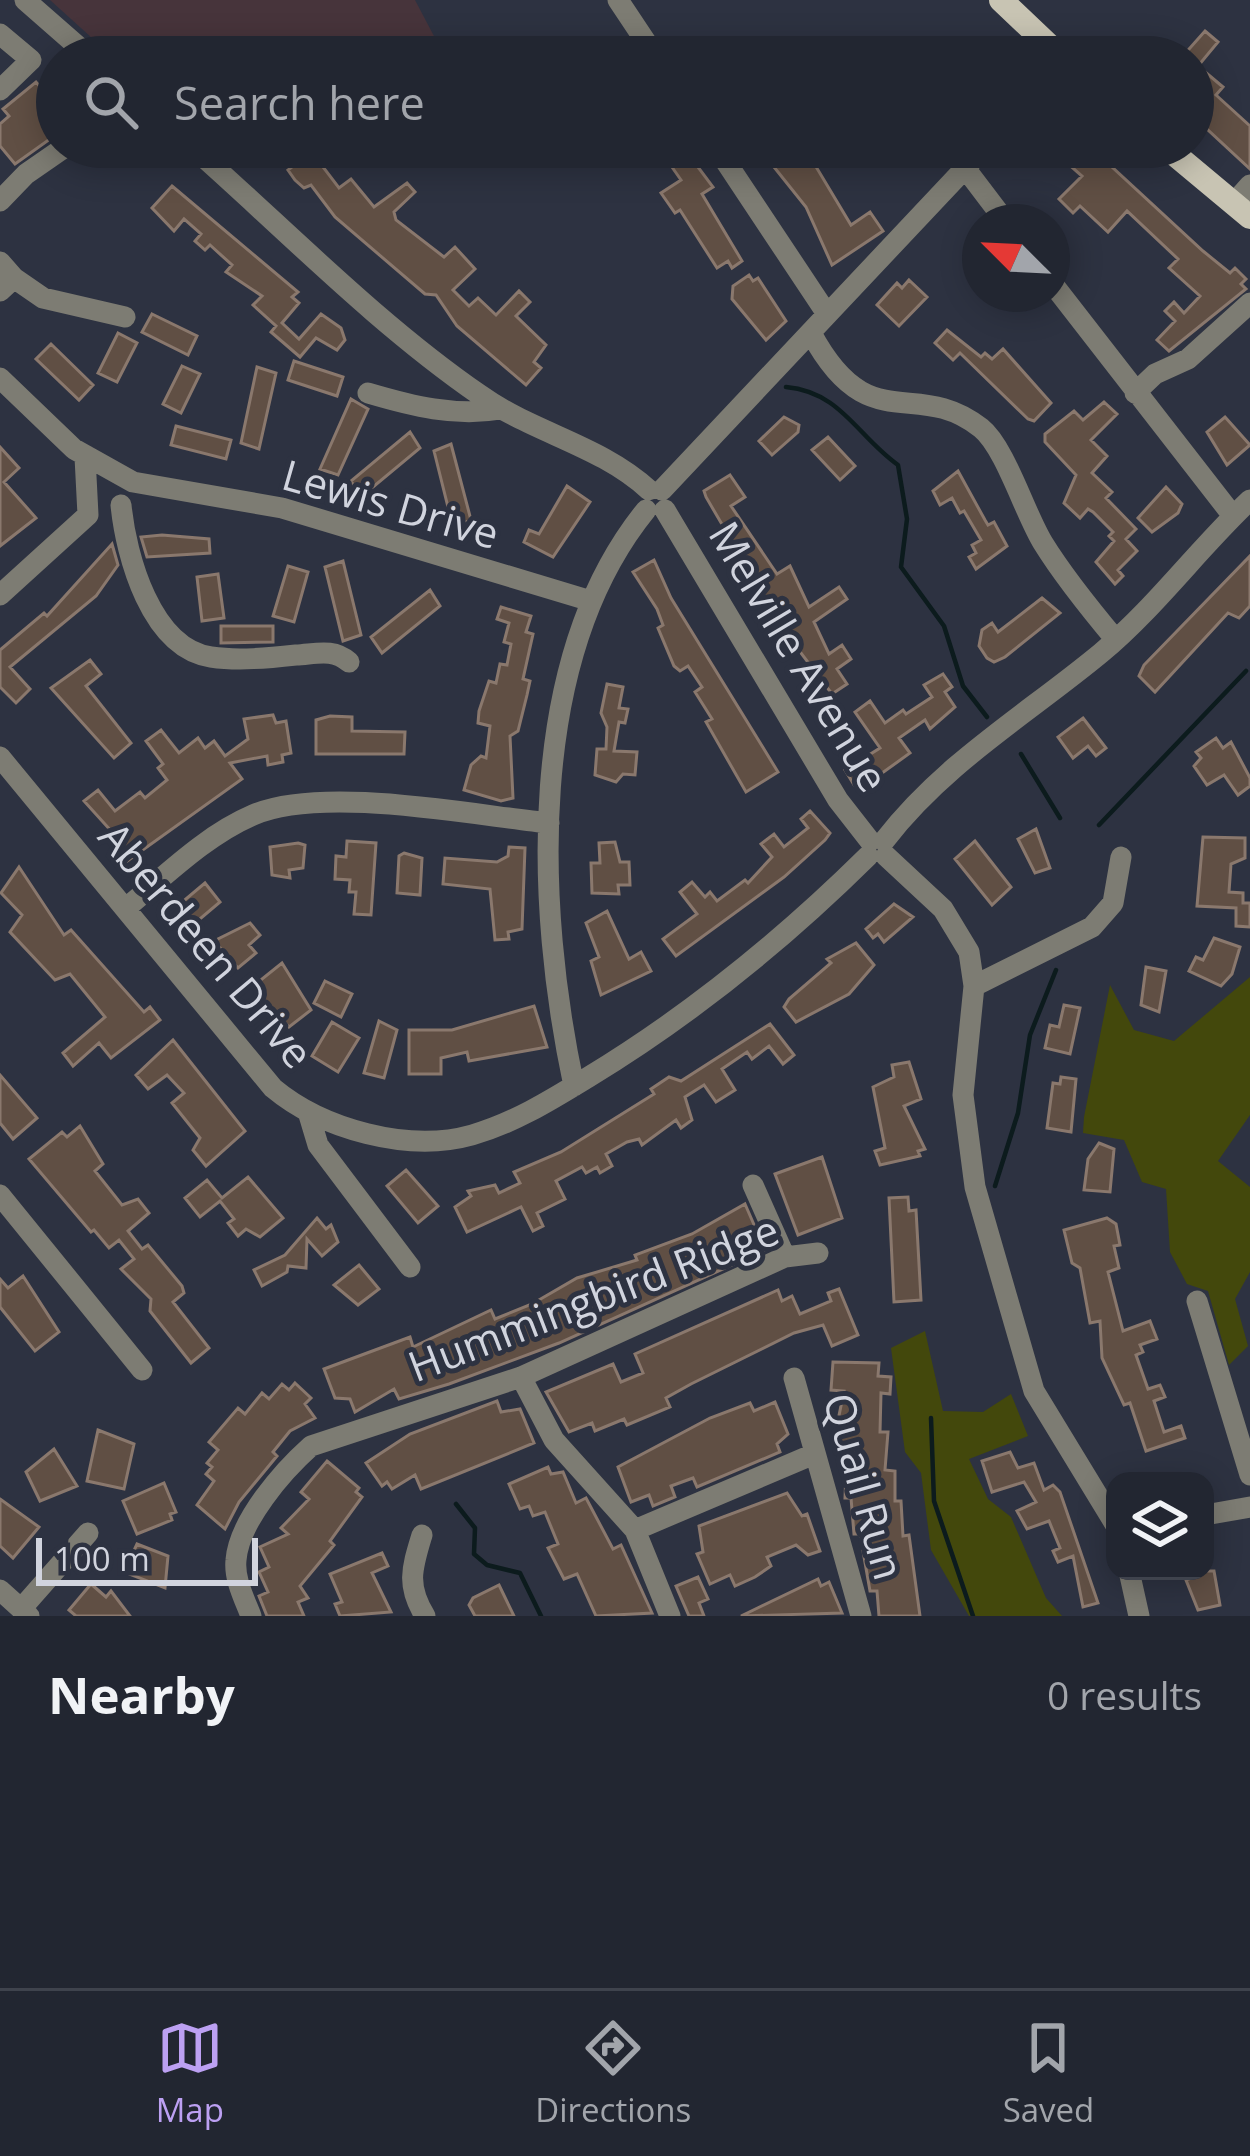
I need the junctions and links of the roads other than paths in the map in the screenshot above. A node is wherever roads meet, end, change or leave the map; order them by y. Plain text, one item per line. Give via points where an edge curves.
1 (25, 0) edge
2 (618, 0) edge
3 (1001, 0) edge
4 (0, 34) edge
5 (66, 36) edge
6 (642, 36) edge
7 (1039, 36) edge
8 (0, 90) edge
9 (36, 167) edge
10 (216, 168) edge
11 (730, 168) edge
12 (965, 168) joint
13 (1196, 168) edge
14 (0, 201) edge
15 (1245, 202) edge
16 (992, 204) edge
17 (5, 277) edge
18 (1250, 303) edge
19 (1070, 307) edge
20 (827, 314) junction
21 (124, 317) dead end
22 (811, 333) junction
23 (0, 378) edge
24 (368, 393) dead end
25 (1135, 393) junction
26 (501, 409) junction
27 (85, 457) junction
28 (167, 491) junction
29 (655, 500) junction
30 (122, 505) junction
31 (1242, 508) edge
32 (88, 515) junction
33 (0, 595) edge
34 (591, 602) junction
35 (1116, 640) junction
36 (349, 662) dead end
37 (3, 766) edge
38 (550, 823) junction
39 (877, 848) junction
40 (1121, 856) dead end
41 (126, 908) junction
42 (974, 986) junction
43 (574, 1086) junction
44 (309, 1115) junction
45 (753, 1185) dead end
46 (0, 1196) edge
47 (818, 1253) dead end
48 (785, 1258) junction
49 (410, 1268) dead end
50 (1197, 1301) dead end
51 (142, 1370) dead end
52 (521, 1377) junction
53 (794, 1378) dead end
54 (814, 1454) junction
55 (1250, 1475) edge
56 (1250, 1507) edge
57 (1106, 1509) edge
58 (1214, 1513) edge
59 (635, 1530) junction
60 (88, 1533) dead end
61 (422, 1534) dead end
62 (1131, 1580) edge
63 (0, 1590) edge
64 (25, 1612) edge
65 (251, 1616) edge
66 (425, 1616) edge
67 (670, 1616) edge
68 (861, 1616) edge
69 (1139, 1616) edge

1 - 5 street
2 - 6 street
3 - 7 main road
4 - 8 street via 31,60
9 - 14 street
10 - 26 street, Melville Avenue
11 - 20 street
12 - 16 street
12 - 20 street
13 - 15 main road
17 - 21 street via 43,298
18 - 25 street
19 - 25 street
20 - 22 street
22 - 29 street
22 - 35 street via 842,382 862,394 980,428 1043,544
23 - 27 street
24 - 26 street via 475,414
25 - 31 street
26 - 29 street, Melville Avenue via 586,448
27 - 28 street
27 - 32 street
28 - 30 street
28 - 34 street, Lewis Drive via 282,508
29 - 34 street via 616,550
29 - 39 street, Melville Avenue via 838,800
30 - 32 street
30 - 36 street via 139,578 189,650 247,658 328,652
31 - 35 street, Aberdeen Drive
32 - 33 street
34 - 38 street via 565,682
35 - 39 street, Aberdeen Drive via 970,753
37 - 41 street, Aberdeen Drive
38 - 41 street via 296,803 216,836
38 - 43 street via 558,986
39 - 42 street, Melville Avenue via 943,909 969,952
39 - 43 street, Aberdeen Drive via 756,962
40 - 42 street via 1113,903 1091,927
41 - 44 street, Aberdeen Drive via 252,1066
42 - 57 street, Melville Avenue via 964,1095 975,1187 1034,1391
43 - 44 street, Aberdeen Drive via 468,1136 389,1135
44 - 49 street via 318,1144
45 - 48 street
46 - 51 street
47 - 48 street, Hummingbird Ridge
48 - 52 street, Hummingbird Ridge
50 - 55 street
52 - 59 street via 554,1440
52 - 65 street, Hummingbird Ridge via 354,1429 302,1454 240,1541 236,1575
53 - 54 street, Quail Run
54 - 59 street
54 - 68 street, Quail Run
56 - 58 street
59 - 67 street
60 - 64 street
61 - 66 street via 410,1573
62 - 69 street
63 - 64 street

